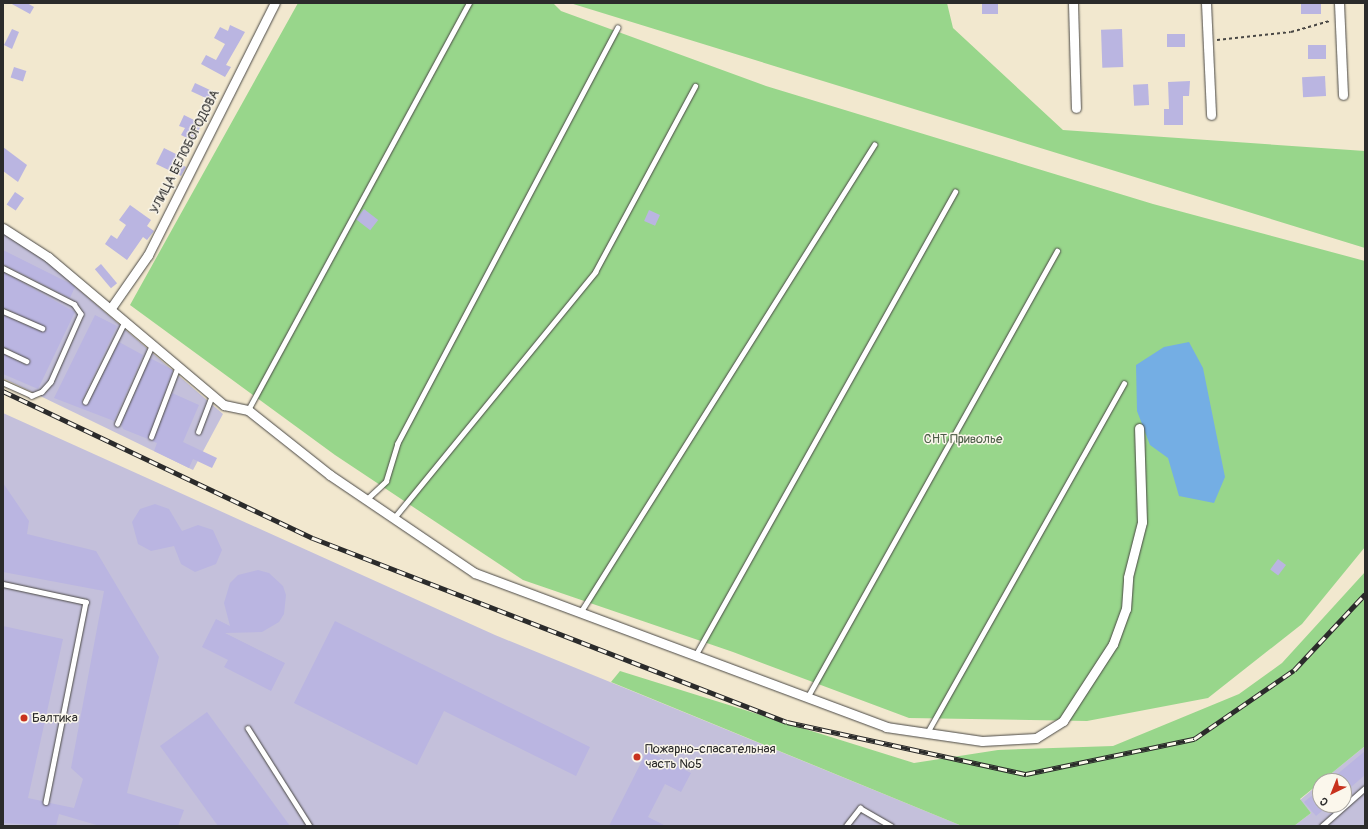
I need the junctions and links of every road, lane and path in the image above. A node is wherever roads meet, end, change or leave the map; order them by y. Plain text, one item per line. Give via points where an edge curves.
1 (275, 3) edge
2 (469, 3) edge
3 (1073, 3) edge
4 (1206, 3) edge
5 (1340, 3) edge
6 (1340, 17) junction
7 (617, 28) dead end
8 (1208, 41) junction
9 (695, 86) dead end
10 (1343, 95) dead end
11 (1076, 108) dead end
12 (1211, 114) dead end
13 (874, 145) dead end
14 (955, 192) dead end
15 (3, 228) edge
16 (1057, 250) dead end
17 (3, 268) edge
18 (111, 308) junction
19 (3, 311) edge
20 (126, 320) junction
21 (42, 328) dead end
22 (152, 343) junction
23 (3, 350) edge
24 (27, 361) dead end
25 (178, 366) junction
26 (3, 383) edge
27 (1124, 384) dead end
28 (212, 396) junction
29 (85, 402) dead end
30 (248, 410) junction
31 (118, 424) dead end
32 (1139, 428) dead end
33 (198, 432) dead end
34 (151, 437) dead end
35 (367, 499) junction
36 (394, 518) junction
37 (3, 584) edge
38 (580, 613) junction
39 (695, 656) junction
40 (807, 698) junction
41 (248, 728) dead end
42 (927, 733) junction
43 (1365, 788) edge
44 (46, 802) dead end
45 (310, 826) edge
46 (846, 826) edge
47 (891, 826) edge
48 (1322, 826) edge

1 - 18 street, УЛИЦА БЕЛОБОРОДОВА via 148,255
2 - 30 lane
3 - 11 street
4 - 8 street
5 - 6 street
6 - 8 path via 1292,32
6 - 10 street
7 - 35 lane via 397,444 386,481
8 - 12 street
9 - 36 lane via 595,272
13 - 38 lane
14 - 39 lane
15 - 18 street via 48,257
16 - 40 lane
17 - 26 lane via 74,304 81,314 51,382 42,392 32,396
18 - 20 street
19 - 21 lane
20 - 22 street
20 - 29 lane
22 - 25 street
22 - 31 lane
23 - 24 lane
25 - 28 street
25 - 34 lane
27 - 42 lane
28 - 30 street via 224,405
28 - 33 lane
30 - 35 street
32 - 42 street via 1142,522 1128,577 1126,608 1112,644 1084,692 1063,721 1036,738 982,741
35 - 36 street
36 - 38 street via 475,573
37 - 44 lane via 86,602
38 - 39 street
39 - 40 street
40 - 42 street via 886,727
41 - 45 lane
43 - 48 lane
46 - 47 lane via 860,808

